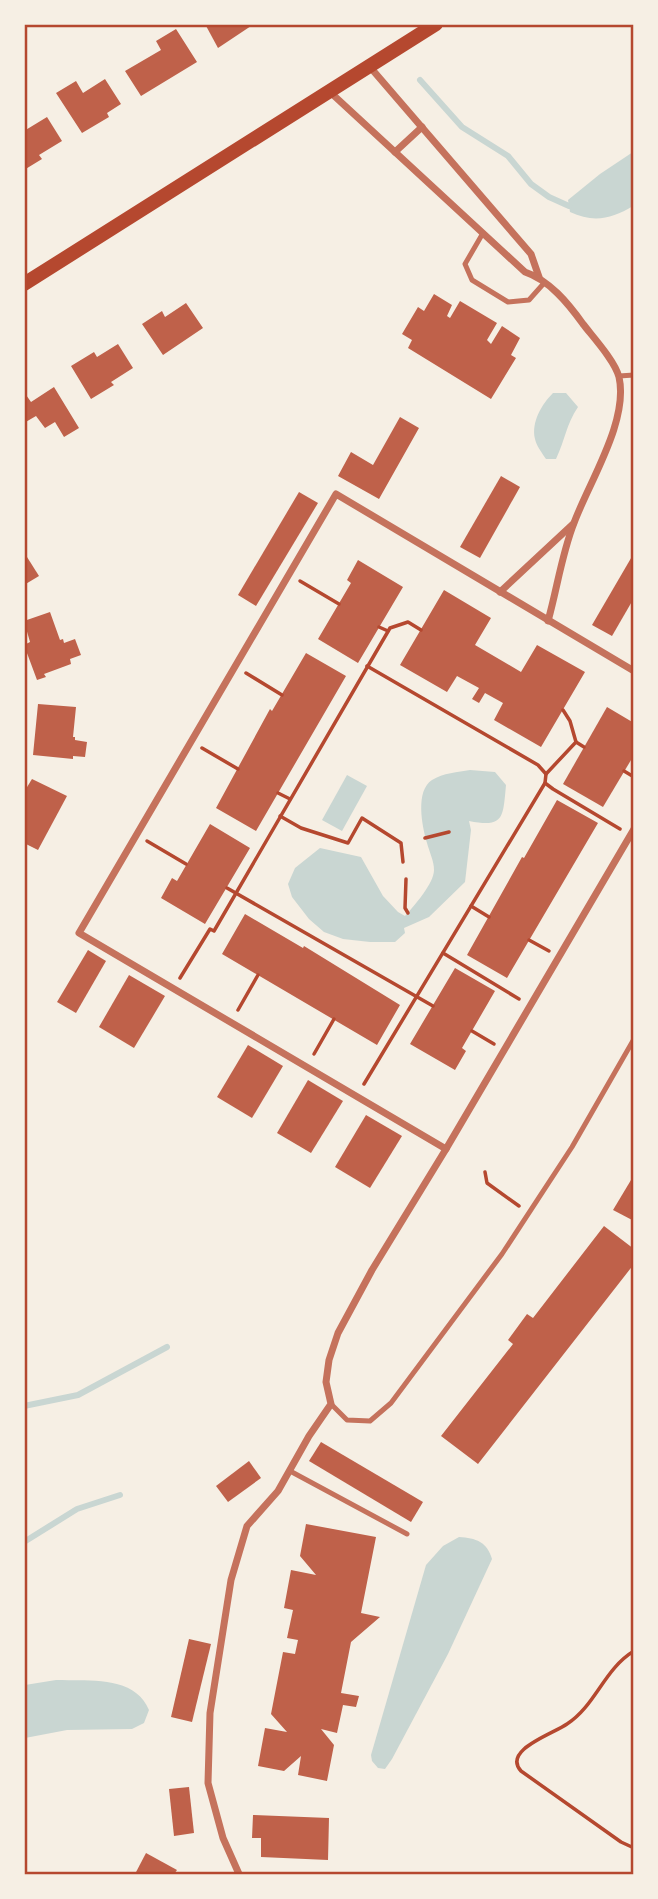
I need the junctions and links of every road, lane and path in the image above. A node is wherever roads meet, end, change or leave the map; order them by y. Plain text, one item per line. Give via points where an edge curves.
1 (436, 24) edge
2 (370, 67) junction
3 (330, 92) junction
4 (422, 127) junction
5 (395, 152) junction
6 (483, 233) junction
7 (542, 279) junction
8 (24, 285) edge
9 (634, 375) edge
10 (619, 376) junction
11 (573, 524) junction
12 (289, 575) junction
13 (500, 592) junction
14 (339, 604) dead end
15 (548, 621) junction
16 (379, 626) dead end
17 (421, 630) dead end
18 (388, 631) junction
19 (367, 666) junction
20 (235, 667) junction
21 (634, 671) edge
22 (282, 695) dead end
23 (562, 710) dead end
24 (191, 742) junction
25 (576, 742) junction
26 (584, 747) dead end
27 (238, 769) dead end
28 (624, 771) dead end
29 (546, 774) junction
30 (634, 777) edge
31 (545, 783) junction
32 (278, 793) dead end
33 (289, 799) junction
34 (279, 816) junction
35 (449, 832) dead end
36 (632, 832) edge
37 (136, 835) junction
38 (425, 838) dead end
39 (403, 862) dead end
40 (187, 864) dead end
41 (406, 879) dead end
42 (227, 888) dead end
43 (236, 892) junction
44 (471, 906) junction
45 (408, 913) dead end
46 (489, 917) dead end
47 (529, 940) dead end
48 (443, 953) junction
49 (558, 957) junction
50 (258, 975) dead end
51 (174, 989) junction
52 (416, 997) junction
53 (433, 1006) dead end
54 (530, 1006) junction
55 (334, 1020) dead end
56 (231, 1022) junction
57 (472, 1031) dead end
58 (634, 1039) edge
59 (504, 1050) junction
60 (306, 1067) junction
61 (357, 1096) junction
62 (446, 1149) junction
63 (485, 1172) dead end
64 (529, 1213) junction
65 (331, 1404) junction
66 (290, 1471) junction
67 (407, 1534) dead end
68 (634, 1651) edge
69 (634, 1847) edge
70 (239, 1874) edge

1 - 2 main road
2 - 3 main road
2 - 4 street
3 - 5 street
3 - 8 main road
4 - 5 street
4 - 7 street via 531,254
5 - 6 street
6 - 7 street via 525,272
6 - 7 lane via 466,264 472,280 508,302 529,300
7 - 10 street via 575,312
9 - 10 lane
10 - 11 street via 619,404 605,456
11 - 13 street
11 - 15 street
12 - 13 street via 336,494
12 - 14 path
12 - 20 street
13 - 15 street
15 - 21 street
16 - 18 path
17 - 18 path via 408,622
18 - 19 path
19 - 29 path via 538,765
19 - 33 path
20 - 22 path
20 - 24 street
23 - 25 path
24 - 27 path
24 - 37 street
25 - 26 path
25 - 29 path
28 - 30 path
29 - 31 path
31 - 36 path
31 - 44 path
32 - 33 path
33 - 34 path
34 - 39 path via 348,843 362,818 401,843
34 - 43 path
35 - 38 path
36 - 49 street
37 - 40 path
37 - 51 street via 79,933
41 - 45 path
42 - 43 path
43 - 51 path
43 - 52 path
44 - 46 path
44 - 48 path
47 - 49 path
48 - 52 path
48 - 54 path
49 - 54 street
50 - 56 path
51 - 56 street
52 - 53 path
52 - 61 path
54 - 59 street
55 - 60 path
56 - 60 street
57 - 59 path
58 - 64 lane
59 - 62 street
60 - 61 street
61 - 62 street
62 - 65 street via 338,1333 326,1382
63 - 64 path via 487,1183
64 - 65 lane via 391,1403 370,1421 347,1420
65 - 66 street
66 - 67 lane
66 - 70 street via 247,1526 231,1580 210,1713 208,1783 223,1839
68 - 69 path via 613,1668 584,1711 520,1751 515,1760 521,1771

